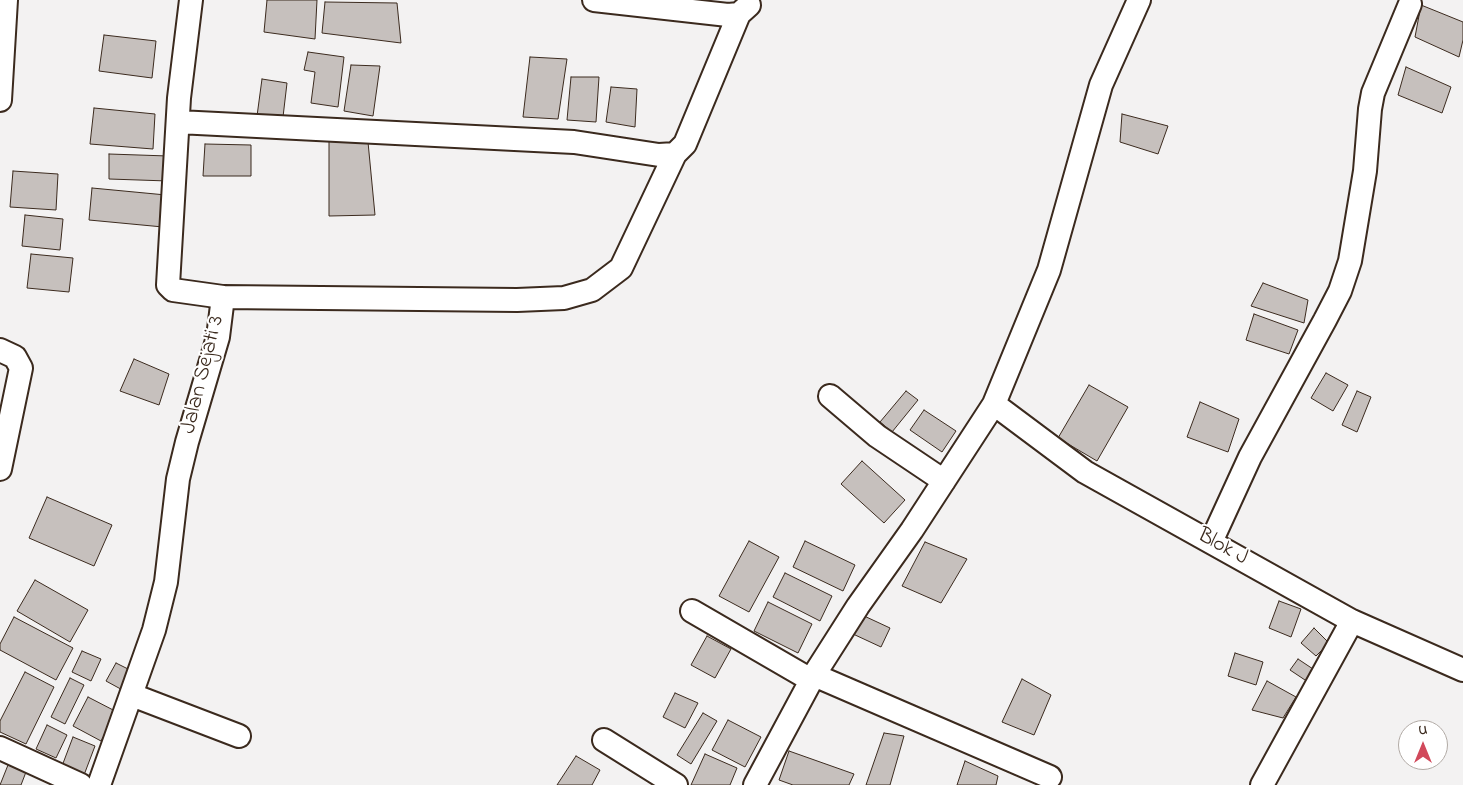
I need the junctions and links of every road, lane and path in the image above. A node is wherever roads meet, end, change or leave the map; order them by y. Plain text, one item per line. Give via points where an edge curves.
1 (6, 0) edge
2 (191, 0) edge
3 (594, 0) edge
4 (1139, 0) edge
5 (1410, 4) dead end
6 (0, 100) edge
7 (178, 122) junction
8 (676, 154) junction
9 (223, 297) junction
10 (0, 350) edge
11 (830, 396) dead end
12 (994, 404) junction
13 (0, 469) edge
14 (944, 481) junction
15 (1211, 542) junction
16 (692, 610) dead end
17 (1352, 621) junction
18 (1463, 670) edge
19 (813, 677) junction
20 (132, 696) junction
21 (239, 736) dead end
22 (604, 740) dead end
23 (0, 748) edge
24 (1050, 777) dead end
25 (80, 785) edge
26 (99, 785) edge
27 (676, 785) edge
28 (755, 785) edge
29 (1262, 785) edge

1 - 6 street
2 - 7 street, Jalan Sejati 3
3 - 8 street via 728,15 744,9 686,144
4 - 12 street via 1101,84 1049,270
5 - 15 street via 1373,93 1362,189 1350,261 1340,291 1250,457
7 - 8 street via 574,142 659,155
7 - 9 street, Jalan Sejati 3 via 168,285 173,290
8 - 9 street via 621,268 592,290 564,298 518,300
9 - 20 street, Jalan Sejati 3 via 218,337 178,479 166,582
10 - 13 street via 15,357 21,368
11 - 14 street via 877,436
12 - 14 street
12 - 15 street, Blok J via 1085,472
14 - 19 street
15 - 17 street, Blok J
16 - 19 street
17 - 18 street, Blok J
17 - 29 street
19 - 24 street
19 - 28 street
20 - 21 street
20 - 26 street, Jalan Sejati 3
22 - 27 street
23 - 25 street

